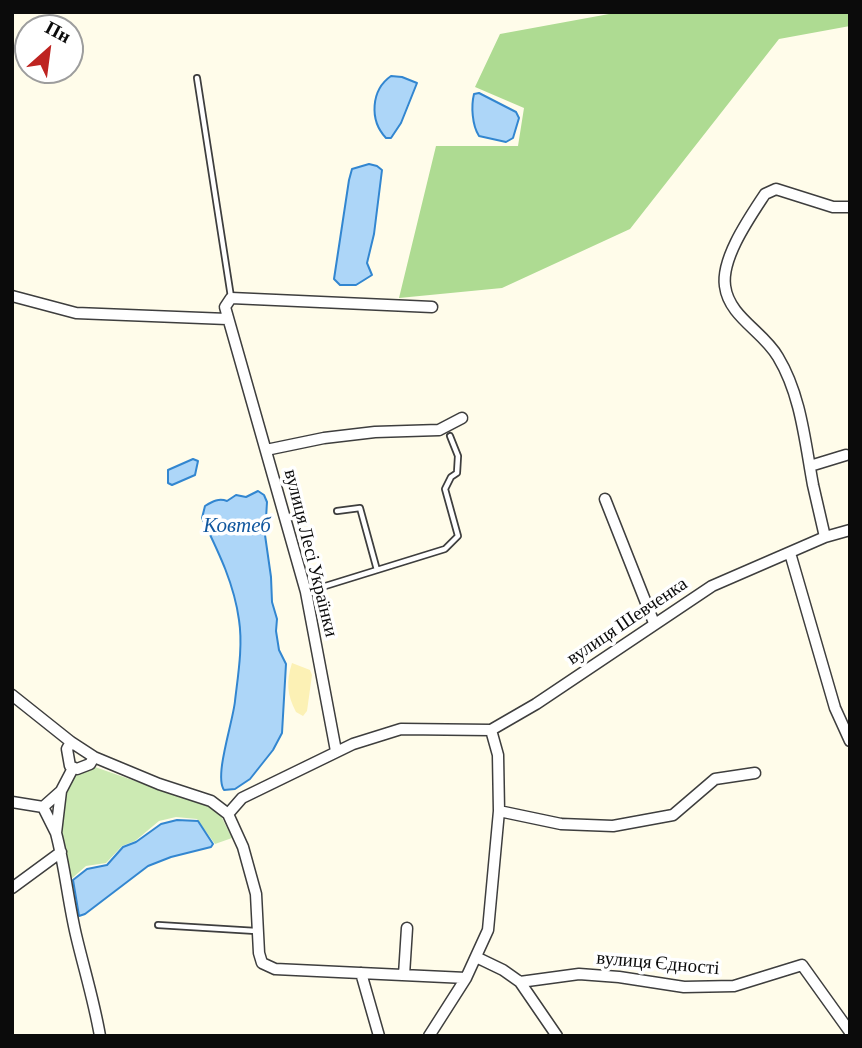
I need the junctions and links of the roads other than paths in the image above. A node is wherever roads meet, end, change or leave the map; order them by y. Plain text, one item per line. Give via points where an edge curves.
1 (197, 78) dead end
2 (850, 207) edge
3 (12, 296) edge
4 (231, 298) junction
5 (432, 307) dead end
6 (227, 319) junction
7 (463, 418) dead end
8 (450, 436) dead end
9 (266, 450) junction
10 (846, 455) dead end
11 (810, 466) junction
12 (605, 499) dead end
13 (337, 511) dead end
14 (850, 530) edge
15 (825, 537) junction
16 (790, 553) junction
17 (377, 570) junction
18 (306, 593) junction
19 (654, 623) junction
20 (12, 695) edge
21 (491, 730) junction
22 (850, 741) edge
23 (71, 742) junction
24 (336, 751) junction
25 (94, 757) junction
26 (73, 768) junction
27 (755, 773) dead end
28 (61, 791) junction
29 (12, 802) edge
30 (43, 807) junction
31 (499, 811) junction
32 (229, 814) junction
33 (56, 833) junction
34 (61, 852) junction
35 (12, 888) edge
36 (158, 925) dead end
37 (407, 928) dead end
38 (257, 931) junction
39 (476, 957) junction
40 (361, 973) junction
41 (404, 975) junction
42 (466, 978) junction
43 (520, 982) junction
44 (850, 1032) edge
45 (100, 1036) edge
46 (379, 1036) edge
47 (429, 1036) edge
48 (557, 1036) edge

1 - 4 lane
2 - 11 street via 833,207 776,189 765,194 725,265 724,287 735,312 765,338 790,381
3 - 6 street via 76,313
4 - 5 street
4 - 6 street via 225,307
6 - 9 street, вулиця Лесі Українки
7 - 9 street via 439,430 375,432
8 - 17 lane via 459,464 445,489 458,536 445,549
9 - 18 street, вулиця Лесі Українки
10 - 11 street
11 - 15 street
12 - 19 street
13 - 17 lane via 360,508
14 - 15 street, вулиця Шевченка
15 - 16 street, вулиця Шевченка
16 - 19 street, вулиця Шевченка via 712,586
16 - 22 street via 835,708
17 - 18 lane
18 - 24 street, вулиця Лесі Українки
19 - 21 street, вулиця Шевченка via 537,704
20 - 23 street
21 - 24 street via 401,729
21 - 31 street via 498,755
23 - 25 street
23 - 26 street via 67,749
24 - 32 street via 242,798
25 - 26 street via 90,764
25 - 32 street via 211,801
26 - 28 street
27 - 31 street via 715,779 673,815 613,826 561,824
28 - 30 street
28 - 33 street
29 - 30 street
30 - 33 street
31 - 39 street via 488,930
32 - 38 street via 256,894
33 - 34 street
34 - 35 street
34 - 45 street
36 - 38 lane
37 - 41 street
38 - 40 street via 262,963 275,969
39 - 42 street
39 - 43 street
40 - 41 street
40 - 46 street
41 - 42 street
42 - 47 street
43 - 44 street, вулиця Єдності via 579,974 684,987 734,986 802,965
43 - 48 street

